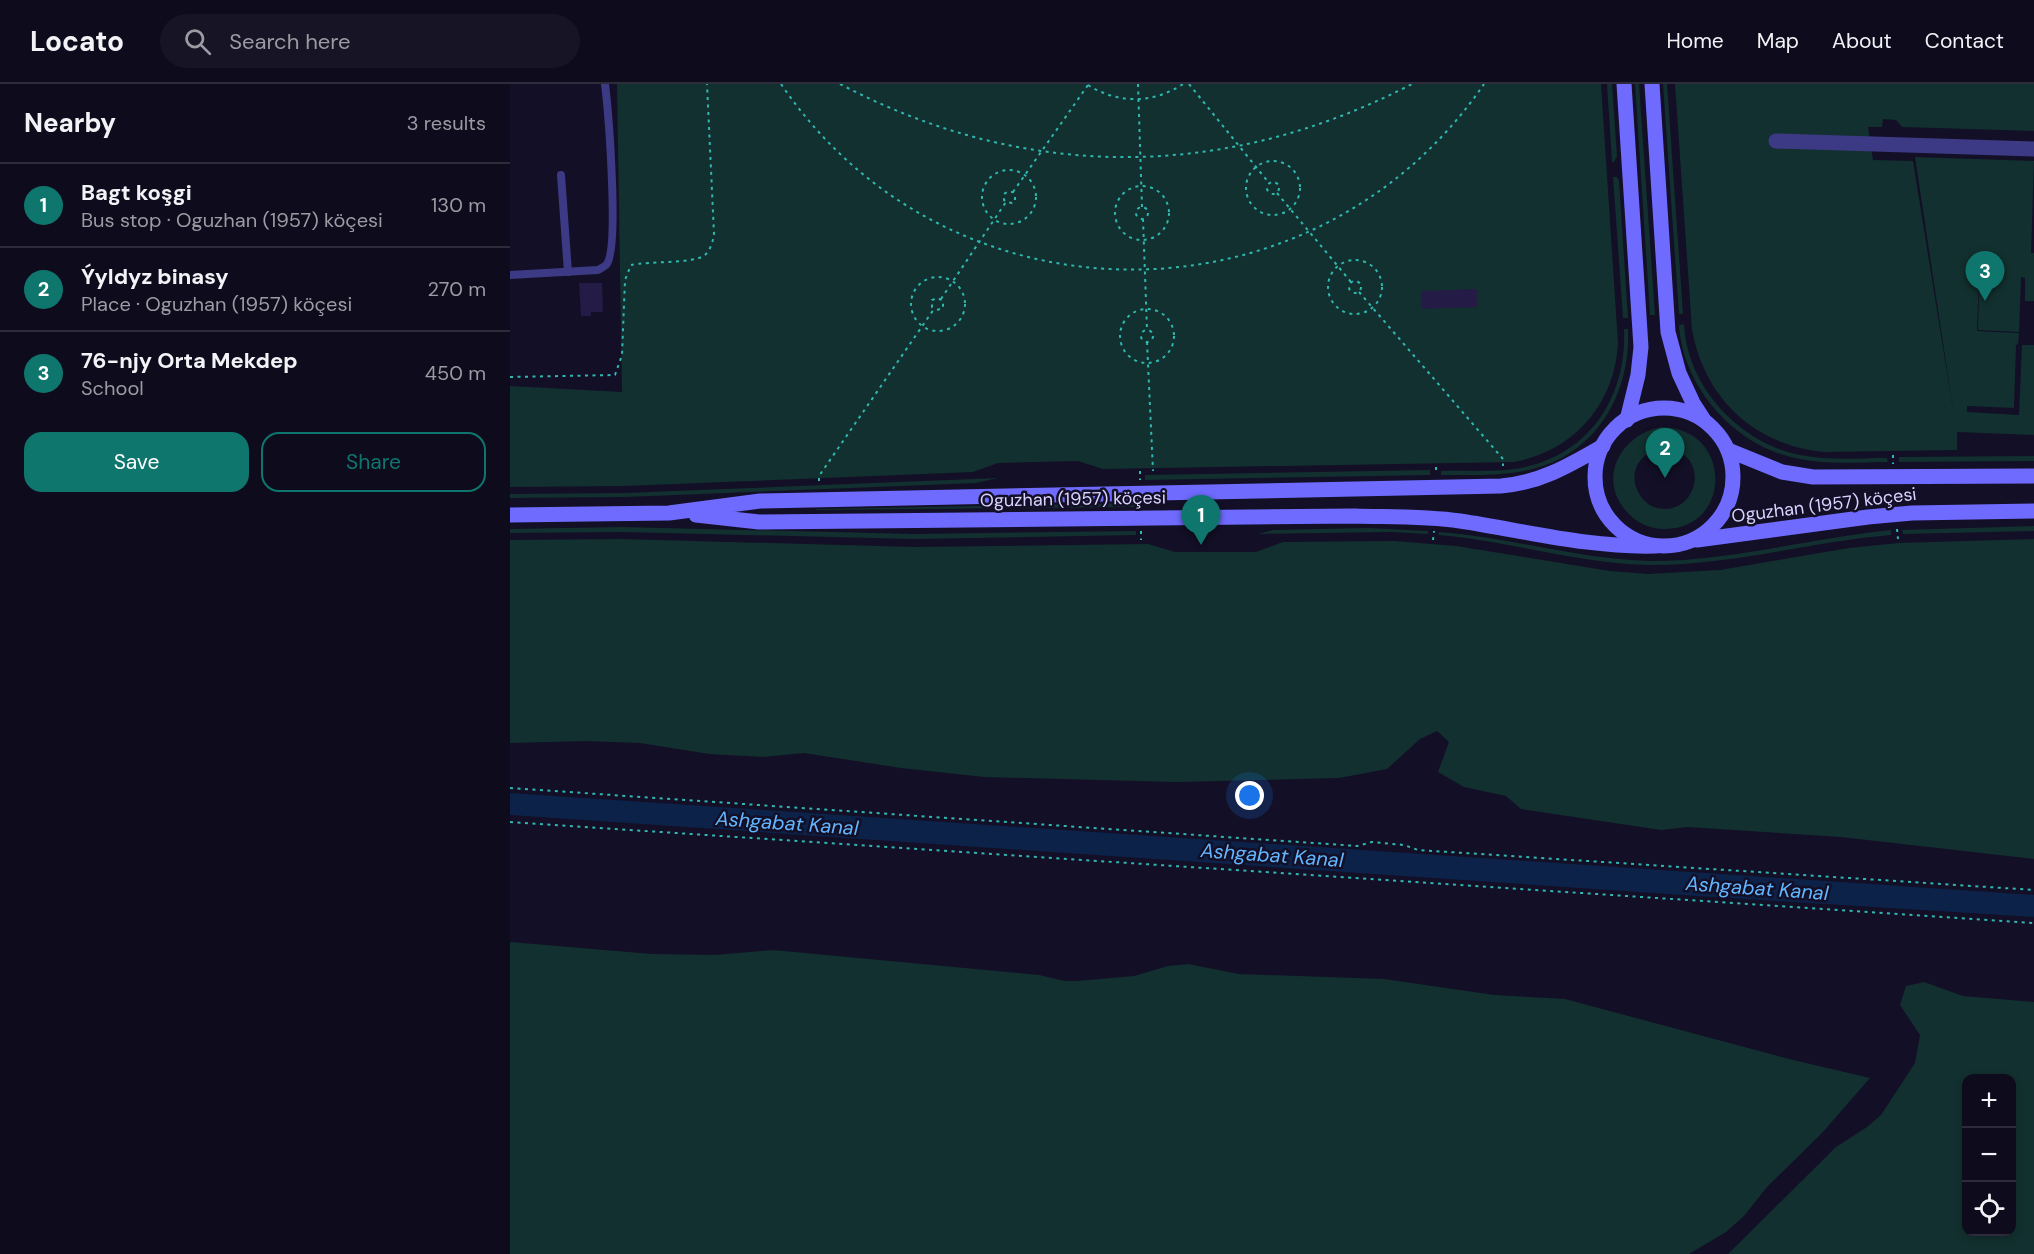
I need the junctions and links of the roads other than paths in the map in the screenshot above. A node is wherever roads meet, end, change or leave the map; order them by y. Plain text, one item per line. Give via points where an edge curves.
1 (605, 84) edge
2 (1624, 84) edge
3 (1652, 84) edge
4 (1776, 141) dead end
5 (2034, 149) edge
6 (561, 176) dead end
7 (568, 272) junction
8 (510, 275) edge
9 (1627, 420) junction
10 (1706, 422) junction
11 (1603, 446) junction
12 (1728, 450) junction
13 (2034, 476) edge
14 (2034, 511) edge
15 (669, 513) junction
16 (510, 514) edge
17 (1691, 541) junction
18 (1656, 546) junction

1 - 7 lane via 611,185 609,260 598,270
2 - 9 main road via 1641,340 1638,375
3 - 10 main road via 1668,332 1679,373
4 - 5 street
6 - 7 lane
7 - 8 lane
9 - 10 main road, Oguzhan (1957) köçesi via 1649,410 1667,409 1684,411
9 - 11 main road, Oguzhan (1957) köçesi
10 - 12 main road, Oguzhan (1957) köçesi
11 - 15 main road, Oguzhan (1957) köçesi via 1547,476 1501,486 760,501
11 - 18 main road, Oguzhan (1957) köçesi via 1595,481 1601,504 1623,532
12 - 13 main road, Oguzhan (1957) köçesi via 1782,472 1820,478
12 - 17 main road, Oguzhan (1957) köçesi via 1733,486 1728,503 1712,528
14 - 17 main road, Oguzhan (1957) köçesi via 1912,513
15 - 16 main road, Oguzhan (1957) köçesi
15 - 18 main road, Oguzhan (1957) köçesi via 759,522 1403,517 1458,521 1594,544
17 - 18 main road, Oguzhan (1957) köçesi

